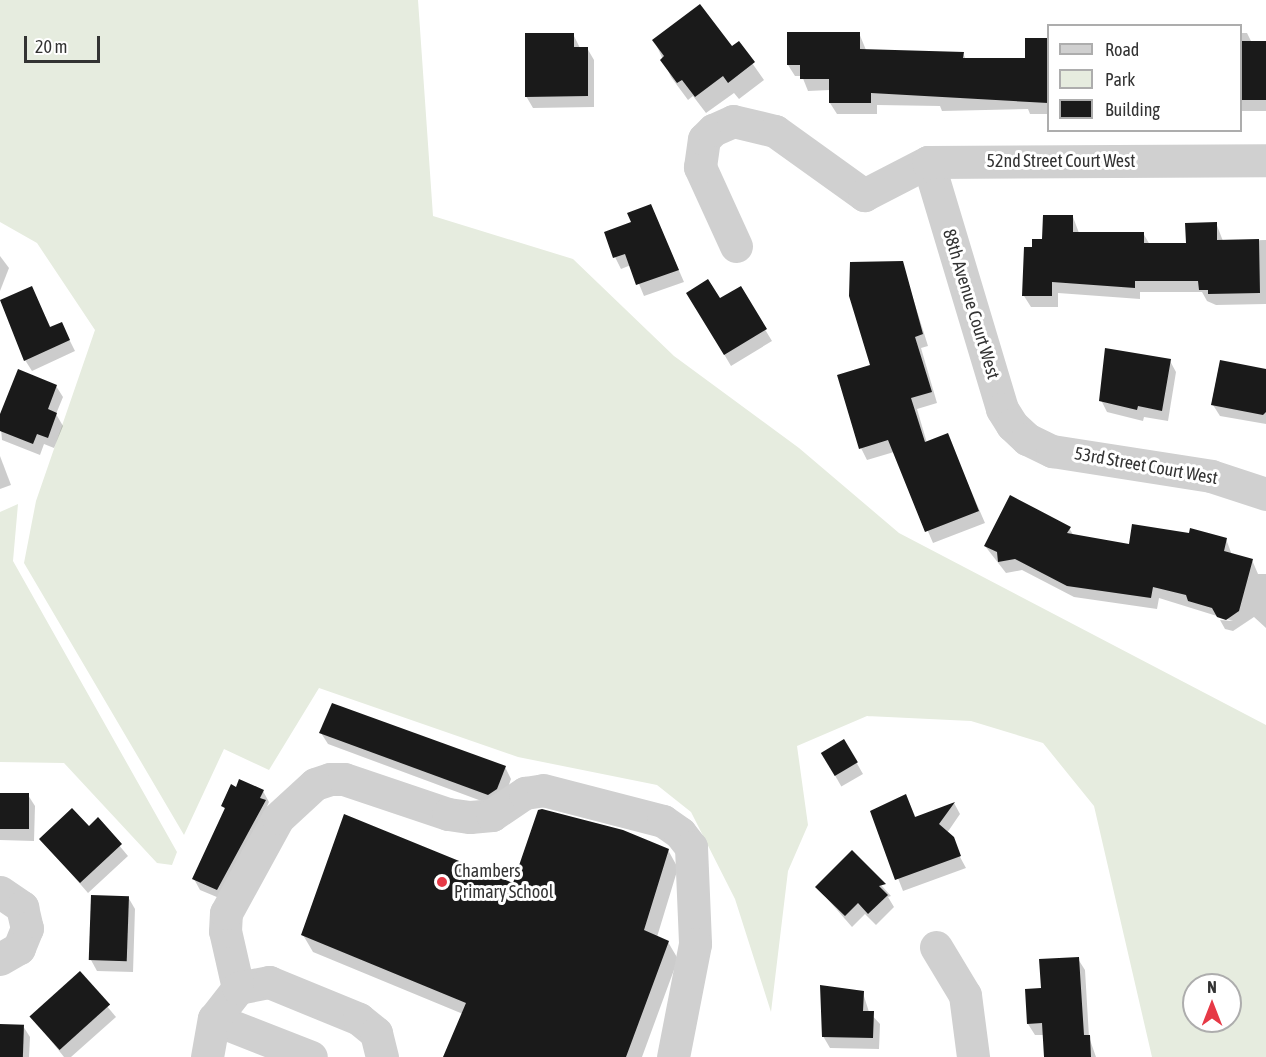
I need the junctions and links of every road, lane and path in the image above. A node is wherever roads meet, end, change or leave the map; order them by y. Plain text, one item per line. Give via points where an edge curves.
1 (1266, 160) edge
2 (928, 162) junction
3 (736, 246) dead end
4 (1027, 439) joint
5 (1266, 494) edge
6 (0, 892) edge
7 (936, 947) dead end
8 (0, 959) edge
9 (238, 988) junction
10 (214, 1019) junction
11 (207, 1057) edge
12 (311, 1057) edge
13 (382, 1057) edge
14 (673, 1057) edge
15 (973, 1057) edge

1 - 2 street, 52nd Street Court West
2 - 3 street, 52nd Street Court West via 864,195 775,131 733,121 713,129 704,138 700,167
2 - 4 street, 88th Avenue Court West via 1002,409
4 - 5 street, 53rd Street Court West via 1053,451 1211,476
6 - 8 street via 22,907 27,928 19,948
7 - 15 street via 965,995
9 - 10 street
9 - 13 street via 269,982 359,1019 376,1033
9 - 14 street via 224,926 226,913 278,818 315,784 330,778 344,779 448,814 470,817 492,815 525,793 543,790 663,821 691,847 695,944
10 - 11 street
10 - 12 street

